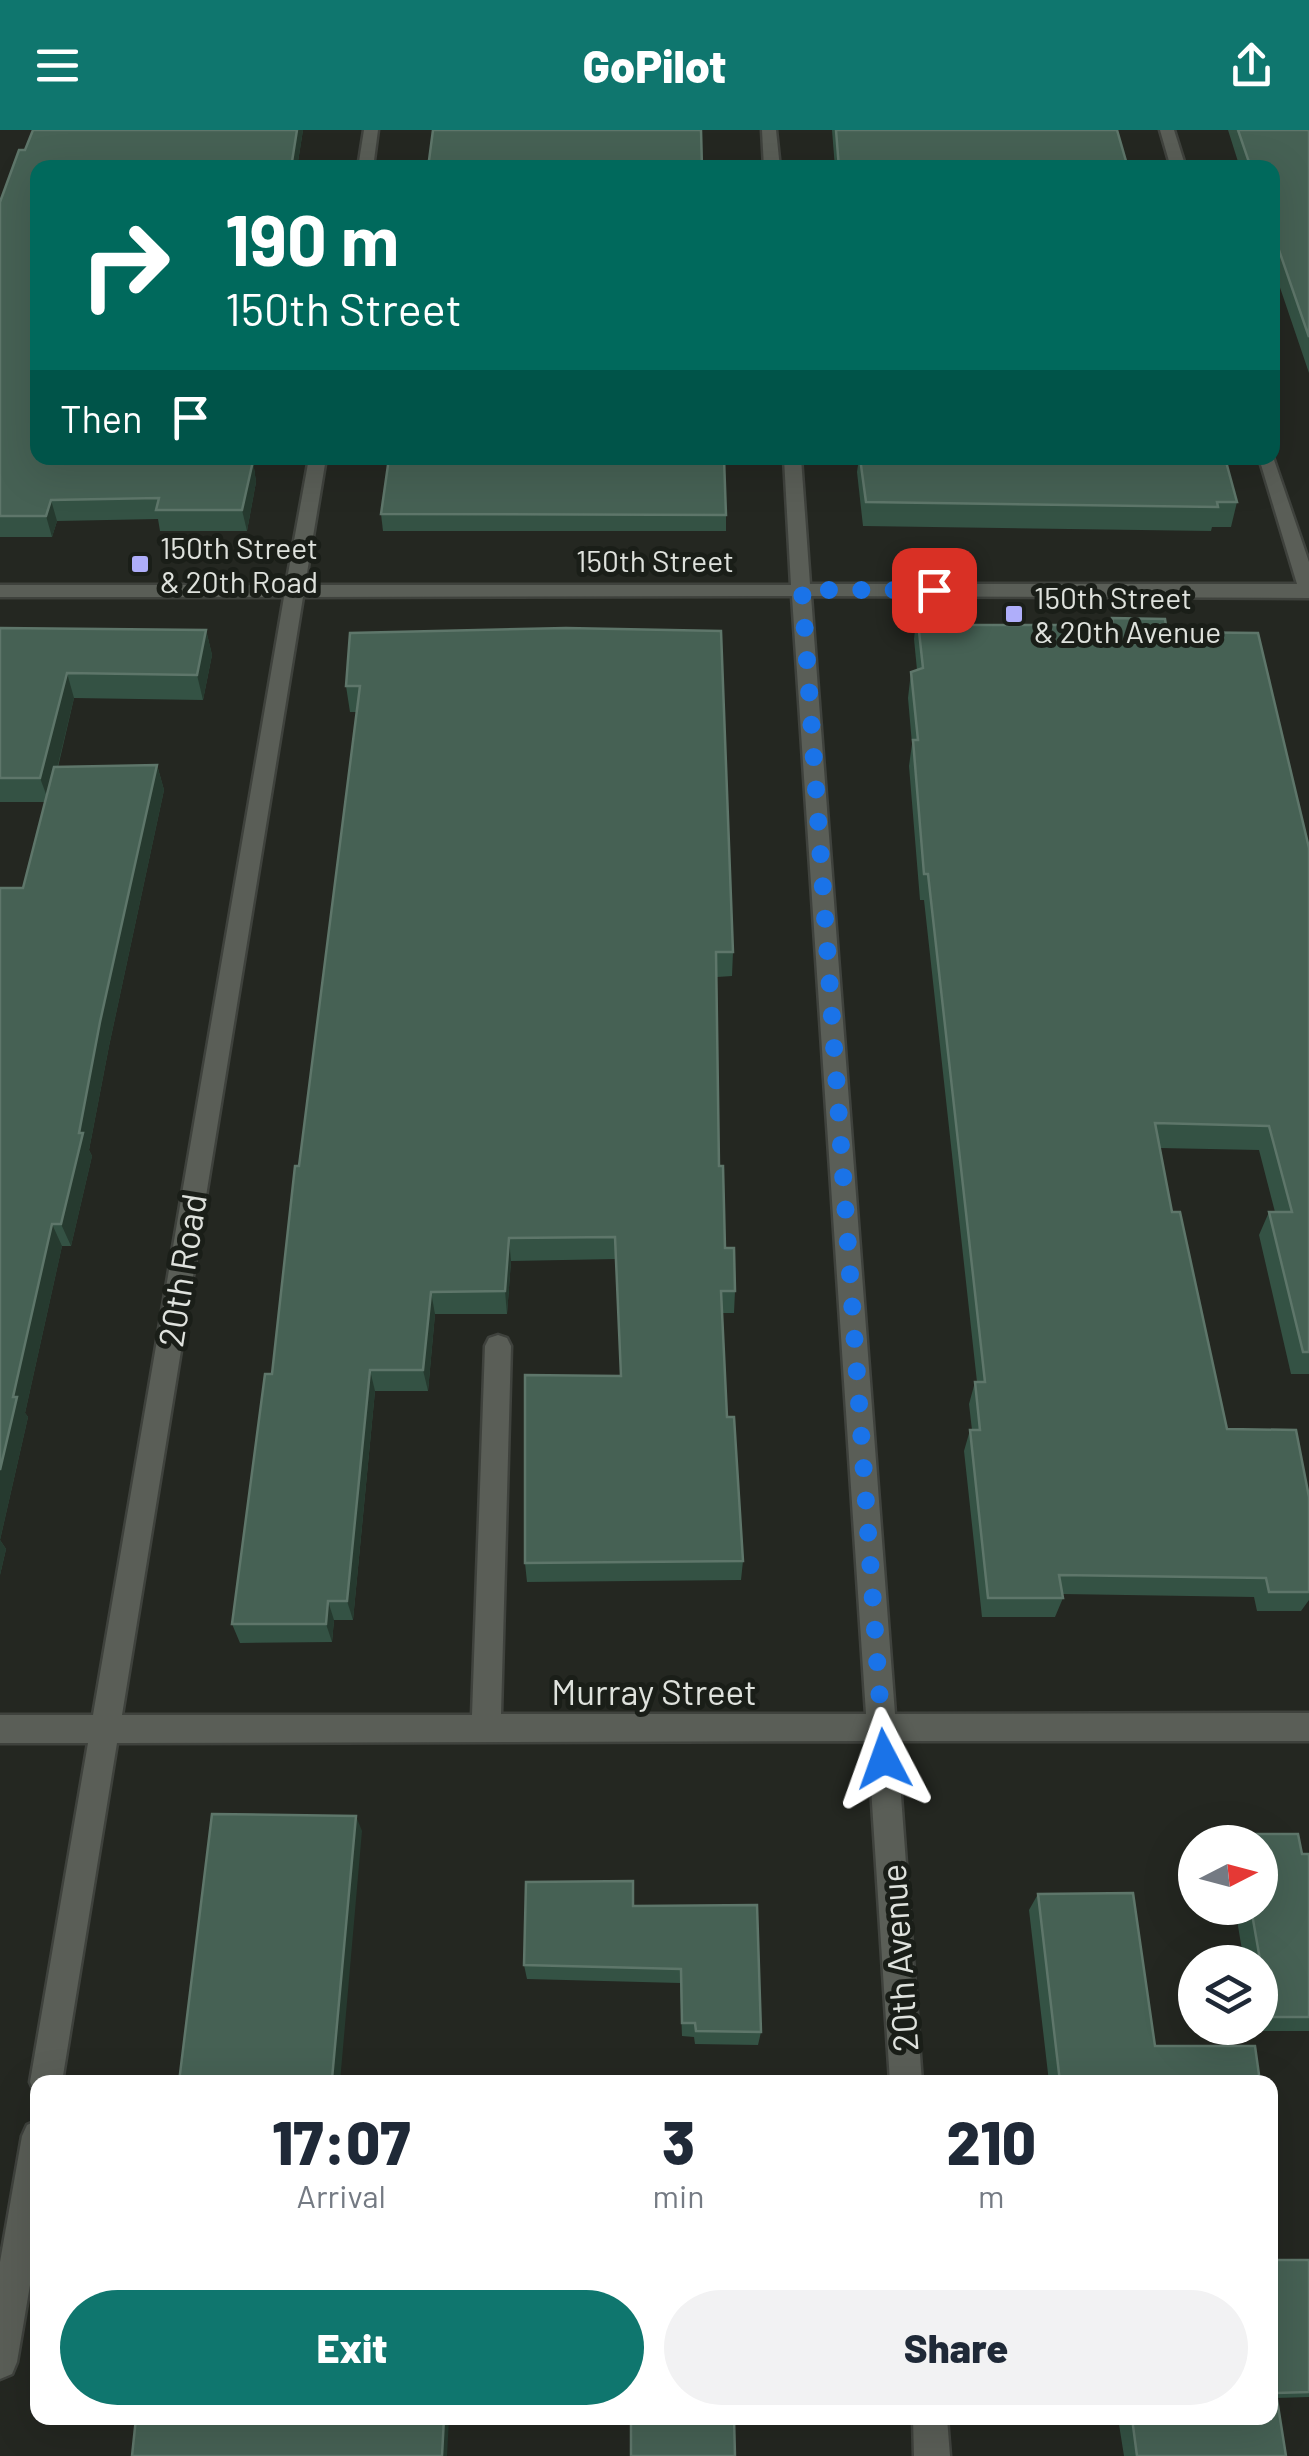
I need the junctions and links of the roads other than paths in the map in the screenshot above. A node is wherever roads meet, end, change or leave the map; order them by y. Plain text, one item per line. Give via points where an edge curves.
1 (371, 130) edge
2 (769, 130) edge
3 (1167, 130) edge
4 (365, 160) edge
5 (771, 160) edge
6 (1176, 160) edge
7 (316, 465) edge
8 (793, 465) edge
9 (1270, 465) edge
10 (294, 590) junction
11 (802, 590) junction
12 (1309, 590) edge
13 (0, 591) edge
14 (498, 1346) dead end
15 (881, 1727) junction
16 (1309, 1727) edge
17 (0, 1729) edge
18 (486, 1729) junction
19 (105, 1730) junction
20 (47, 2075) edge
21 (906, 2075) edge
22 (30, 2184) edge
23 (0, 2362) edge
24 (930, 2425) edge
25 (932, 2456) edge

1 - 4 street
2 - 5 street
3 - 6 street
7 - 10 street, 20th Road
8 - 11 street, 20th Avenue
9 - 12 street
10 - 11 street, 150th Street
10 - 13 street, 150th Street
10 - 19 street, 20th Road
11 - 12 street, 150th Street
11 - 15 street, 20th Avenue
14 - 18 street
15 - 16 street, Murray Street
15 - 18 street, Murray Street
15 - 21 street, 20th Avenue
17 - 19 street, Murray Street
18 - 19 street, Murray Street
19 - 20 street, 20th Road
22 - 23 street
24 - 25 street

